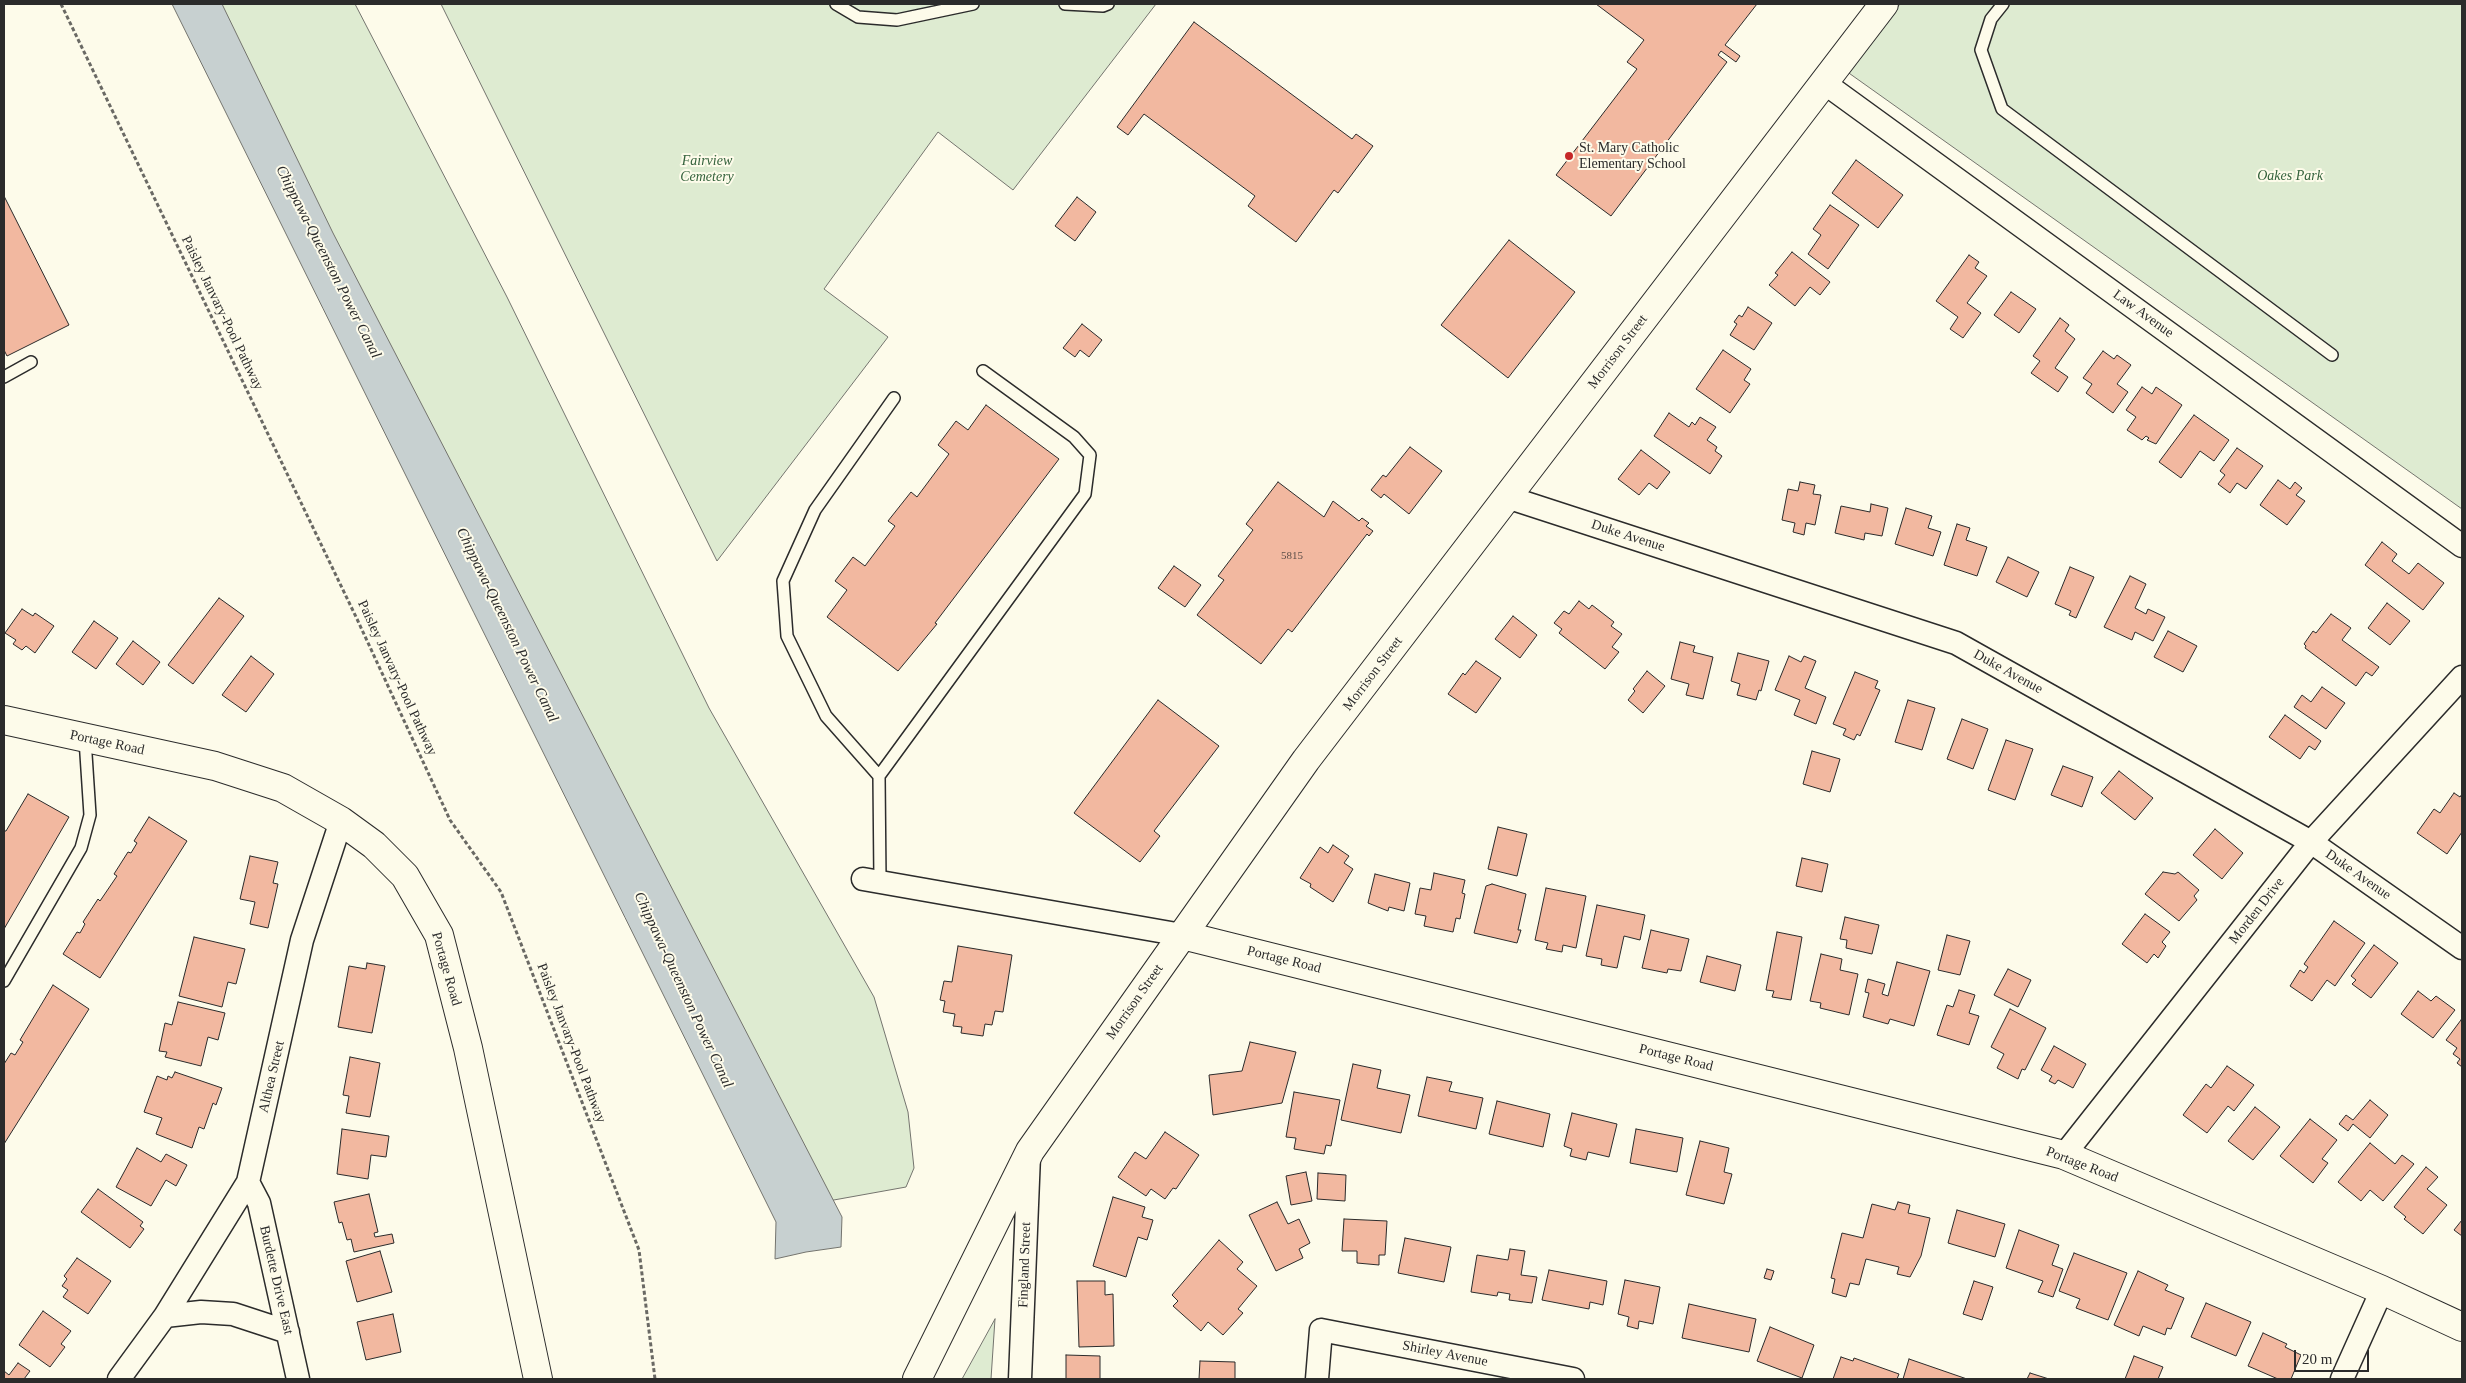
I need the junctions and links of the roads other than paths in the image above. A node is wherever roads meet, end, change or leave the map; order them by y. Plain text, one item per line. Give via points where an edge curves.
1 (836, 4) edge
2 (973, 4) edge
3 (1065, 4) edge
4 (1108, 4) edge
5 (1884, 4) edge
6 (2003, 4) edge
7 (1823, 82) junction
8 (2332, 355) dead end
9 (31, 362) dead end
10 (982, 371) dead end
11 (4, 377) edge
12 (894, 398) dead end
13 (1507, 497) junction
14 (2462, 546) edge
15 (2462, 678) edge
16 (4, 720) edge
17 (85, 739) junction
18 (879, 776) junction
19 (341, 821) junction
20 (2311, 842) junction
21 (871, 880) joint
22 (1182, 935) junction
23 (2462, 948) edge
24 (4, 982) edge
25 (1030, 1151) junction
26 (2064, 1155) junction
27 (248, 1182) junction
28 (2382, 1290) junction
29 (166, 1316) junction
30 (2462, 1327) edge
31 (288, 1332) junction
32 (119, 1379) edge
33 (298, 1379) edge
34 (538, 1379) edge
35 (917, 1379) edge
36 (1020, 1379) edge
37 (1317, 1379) edge
38 (1573, 1379) edge
39 (2342, 1379) edge

1 - 2 lane via 858,17 897,20
3 - 4 lane
5 - 7 street, Morrison Street
6 - 8 lane via 1991,19 1981,50 2002,109
7 - 13 street, Morrison Street
7 - 14 street, Law Avenue
9 - 11 lane
10 - 18 lane via 1074,437 1090,455 1084,494
12 - 18 lane via 816,510 783,581 787,636 826,716
13 - 20 street, Duke Avenue via 1956,643
13 - 22 street, Morrison Street via 1306,760
15 - 20 street, Morden Drive
16 - 17 street, Portage Road
17 - 19 street, Portage Road via 232,772 283,788
17 - 24 lane via 90,815 81,848
18 - 21 lane
19 - 27 street, Althea Street via 302,940
19 - 34 street, Portage Road via 374,845 405,876 439,935 468,1048
20 - 23 street, Duke Avenue
20 - 26 street, Morden Drive
21 - 22 street, Portage Road
22 - 25 street, Morrison Street
22 - 26 street, Portage Road
25 - 35 street, Morrison Street
25 - 36 street, Fingland Street
26 - 28 street, Portage Road
27 - 29 street, Althea Street
27 - 31 street, Burdette Drive East via 259,1203
28 - 30 street, Portage Road
28 - 39 street
29 - 31 street via 201,1312 233,1314
29 - 32 street, Althea Street
31 - 33 street, Burdette Drive East
37 - 38 street, Shirley Avenue via 1321,1330

